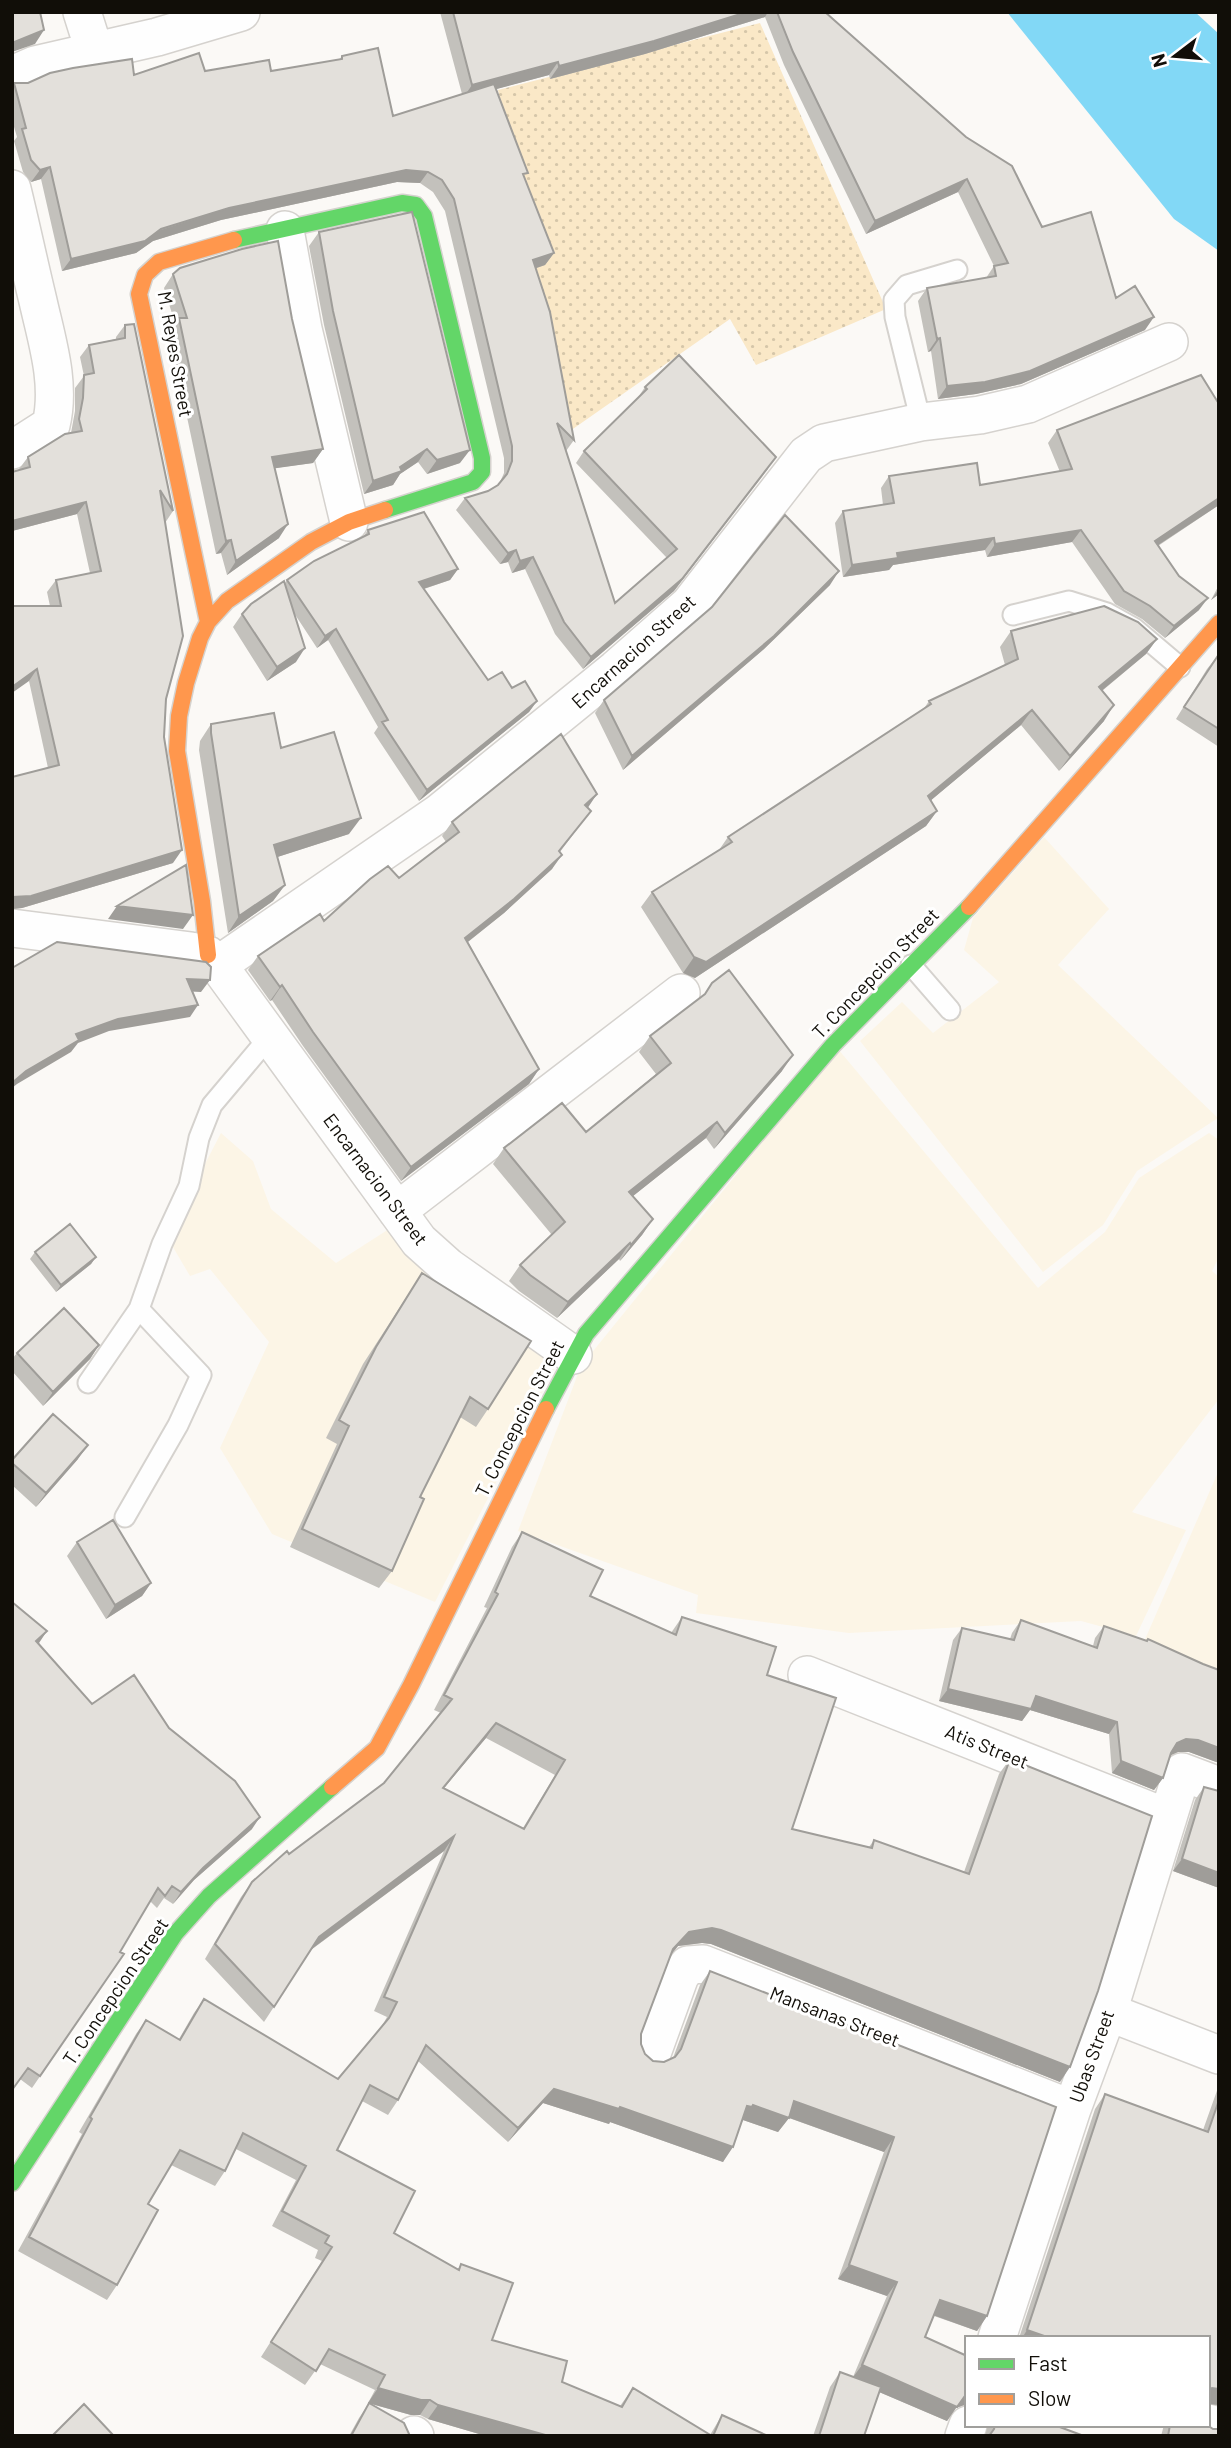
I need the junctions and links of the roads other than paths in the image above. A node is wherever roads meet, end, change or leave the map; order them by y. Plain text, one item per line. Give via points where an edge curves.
1 (82, 12) edge
2 (241, 12) edge
3 (94, 50) junction
4 (12, 75) edge
5 (12, 189) edge
6 (285, 230) junction
7 (957, 270) dead end
8 (1170, 342) dead end
9 (921, 422) junction
10 (12, 450) edge
11 (349, 522) junction
12 (1013, 615) dead end
13 (208, 622) junction
14 (1219, 624) edge
15 (1180, 667) junction
16 (12, 928) edge
17 (213, 960) junction
18 (911, 965) junction
19 (681, 993) dead end
20 (950, 1010) dead end
21 (271, 1035) junction
22 (397, 1211) junction
23 (139, 1309) junction
24 (573, 1355) junction
25 (88, 1384) dead end
26 (125, 1517) dead end
27 (807, 1675) dead end
28 (1219, 1786) edge
29 (1168, 1818) junction
30 (1108, 2012) junction
31 (1219, 2055) edge
32 (651, 2056) edge
33 (1072, 2109) junction
34 (12, 2183) edge
35 (998, 2336) edge

1 - 3 street
2 - 3 street
3 - 4 street
5 - 10 street via 46,338 55,407 51,425
6 - 11 street via 303,329
6 - 11 street, M. Reyes Street via 402,203 416,205 424,216 482,458 482,472 473,482
6 - 13 street, M. Reyes Street via 227,241 159,262 145,275 139,294
7 - 9 lane via 906,285 894,300
8 - 9 street, Encarnacion Street via 1028,404
9 - 17 street, Encarnacion Street via 824,443 806,456 689,605 616,669 439,813
11 - 13 street via 311,542 227,601
12 - 15 lane via 1069,601 1134,628
13 - 17 street via 178,716 177,751
14 - 15 street, T. Concepcion Street
15 - 18 street, T. Concepcion Street via 968,908
16 - 17 street via 191,951
17 - 21 street, Encarnacion Street
18 - 20 lane
18 - 24 street, T. Concepcion Street via 833,1045 586,1334
19 - 22 street
21 - 22 street, Encarnacion Street
21 - 23 lane via 212,1105 198,1138 189,1186
22 - 24 street, Encarnacion Street via 419,1241 448,1266
23 - 25 lane
23 - 26 lane via 201,1375
24 - 34 street, T. Concepcion Street via 377,1748 209,1896 175,1934
27 - 29 street, Atis Street
28 - 29 street, Ubas Street via 1182,1772
29 - 30 street, Ubas Street
30 - 31 street
30 - 33 street, Ubas Street
32 - 33 street, Mansanas Street via 681,1976 688,1965 703,1964
33 - 35 street, Ubas Street

